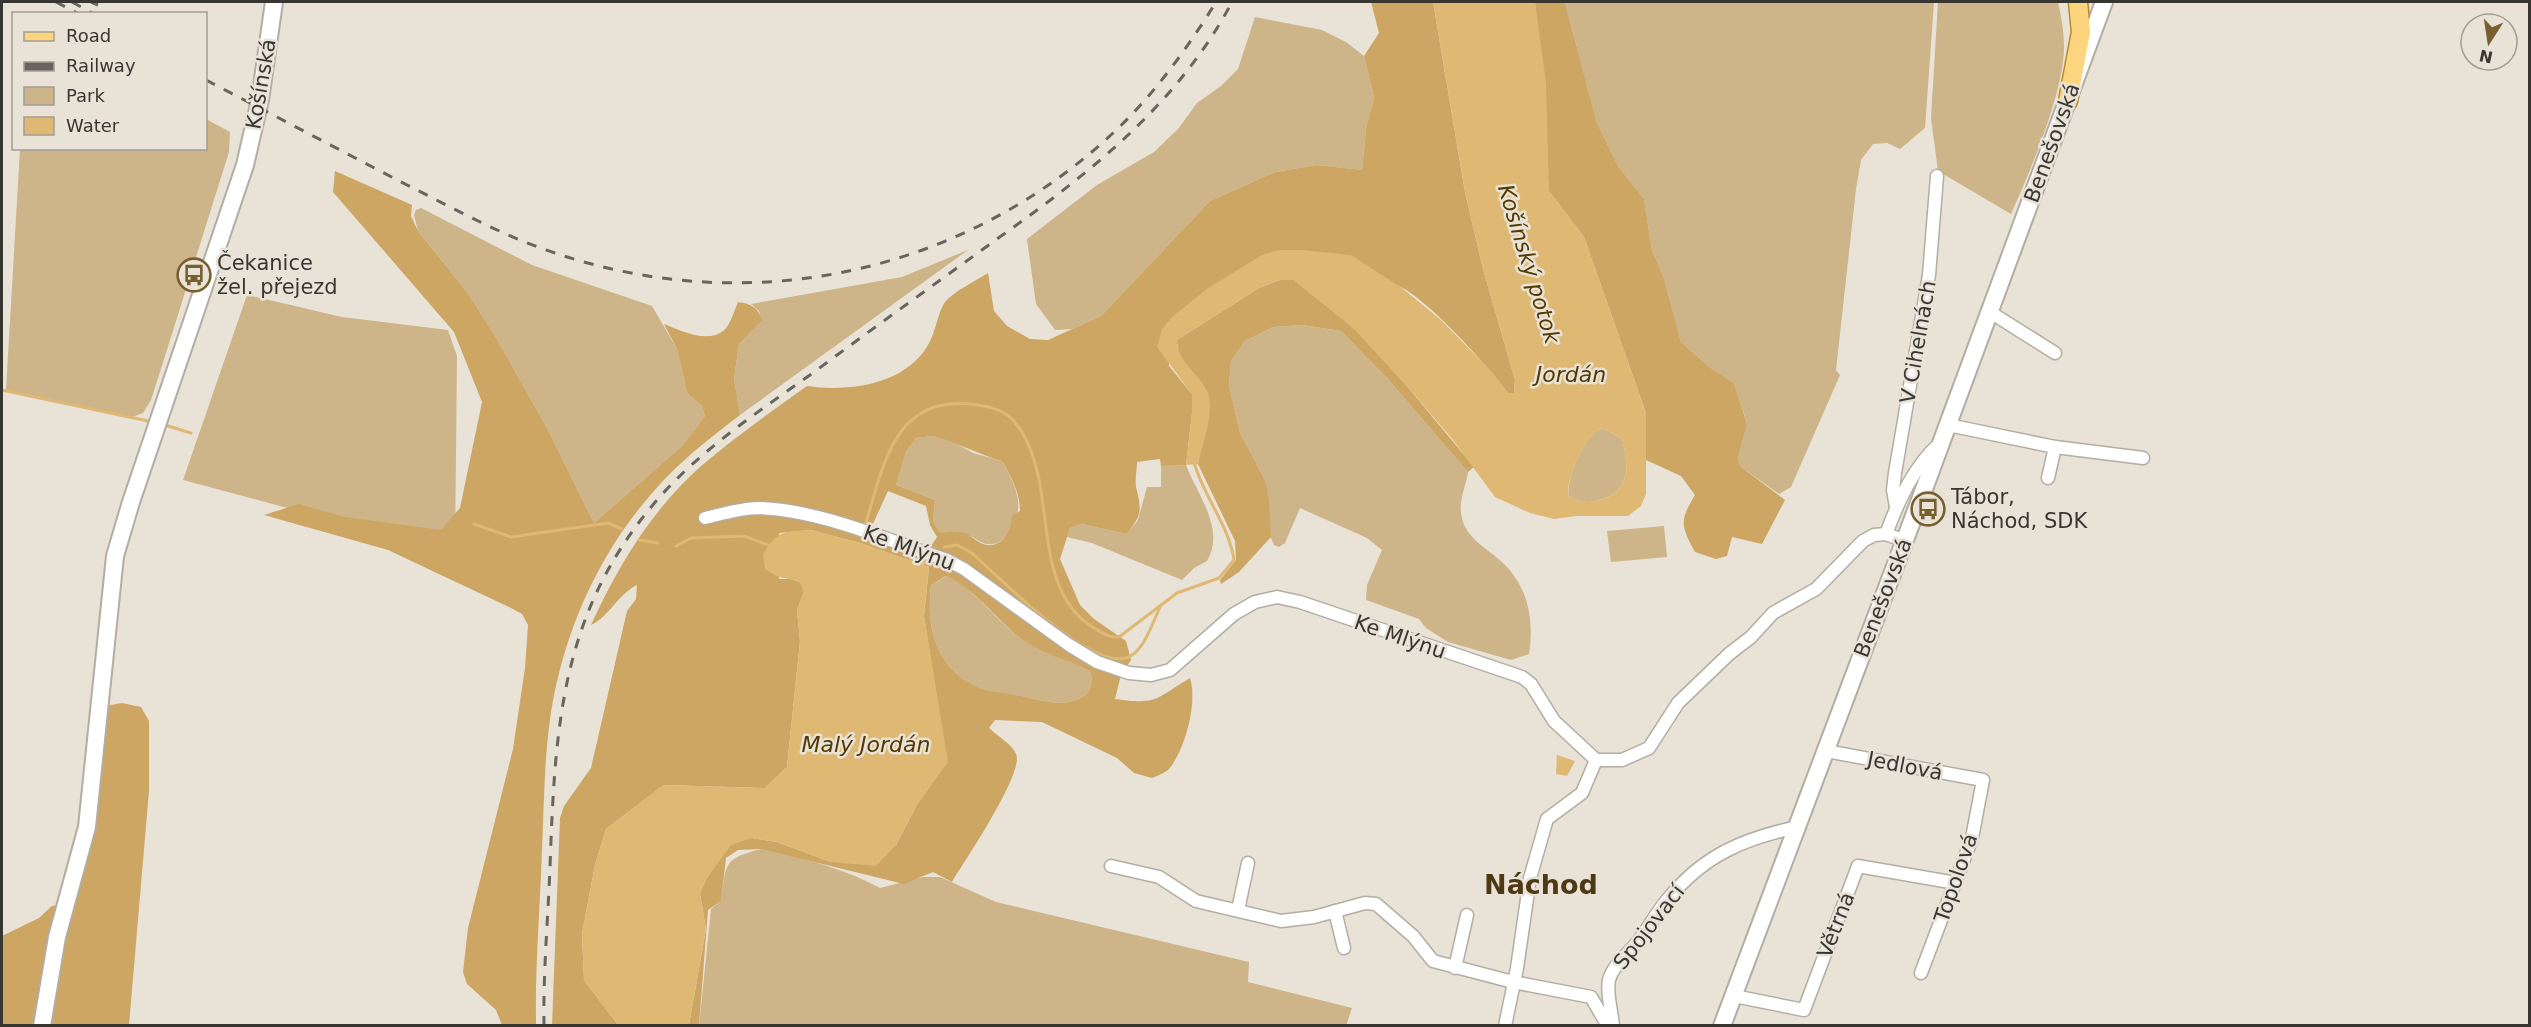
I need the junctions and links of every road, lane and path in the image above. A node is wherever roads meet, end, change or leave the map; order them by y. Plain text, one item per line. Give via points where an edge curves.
1 (274, 2) edge
2 (2078, 2) edge
3 (2104, 2) edge
4 (2067, 101) junction
5 (1937, 176) dead end
6 (1990, 312) junction
7 (2055, 353) dead end
8 (1948, 425) junction
9 (1942, 441) junction
10 (2055, 447) junction
11 (2143, 458) dead end
12 (2048, 478) dead end
13 (1896, 507) junction
14 (705, 518) dead end
15 (1886, 534) junction
16 (1905, 541) junction
17 (1826, 751) junction
18 (1596, 760) junction
19 (1983, 780) joint
20 (1797, 827) junction
21 (1248, 863) dead end
22 (1111, 866) dead end
23 (1956, 883) junction
24 (1238, 910) junction
25 (1335, 911) junction
26 (1467, 915) dead end
27 (1344, 948) dead end
28 (1455, 968) junction
29 (1921, 973) dead end
30 (1608, 981) junction
31 (1514, 982) junction
32 (1734, 996) junction
33 (1591, 998) junction
34 (42, 1026) edge
35 (1505, 1026) edge
36 (1608, 1026) edge
37 (1613, 1026) edge
38 (1722, 1026) edge

1 - 34 main road, Košínská via 260,100 245,165 115,556 87,827 59,927
2 - 4 main road via 2080,32
3 - 4 main road, Benešovská
4 - 6 main road, Benešovská
5 - 13 street, V Cihelnách via 1929,275 1894,482
6 - 7 street
6 - 8 main road, Benešovská
8 - 9 main road, Benešovská
8 - 10 street
9 - 13 street via 1918,468
9 - 16 main road, Benešovská
10 - 11 street
10 - 12 street
13 - 15 street
14 - 18 street, Ke Mlýnu via 759,508 829,520 964,569 1069,645 1097,662 1129,673 1151,675 1170,670 1234,614 1255,602 1277,597 1300,602 1522,677 1531,684 1554,721
15 - 16 street
15 - 18 street via 1863,541 1816,589 1773,613 1678,703 1649,748 1622,760
16 - 17 main road, Benešovská
17 - 19 street, Jedlová
17 - 20 main road, Benešovská
18 - 31 street via 1582,793 1547,819 1530,878
19 - 23 street, Topolová via 1972,838
20 - 30 street, Spojovací via 1757,836 1730,848 1695,872 1668,898
20 - 32 main road, Benešovská
21 - 24 street
22 - 24 street via 1159,877 1196,901
23 - 29 street, Topolová
23 - 32 street, Větrná via 1858,866 1804,1010
24 - 25 street via 1286,922
25 - 27 street
25 - 28 street via 1376,904 1413,936 1433,961
26 - 28 street
28 - 31 street
30 - 33 street
30 - 37 street, Spojovací
31 - 33 street
31 - 35 street
32 - 38 main road, Benešovská
33 - 36 street

